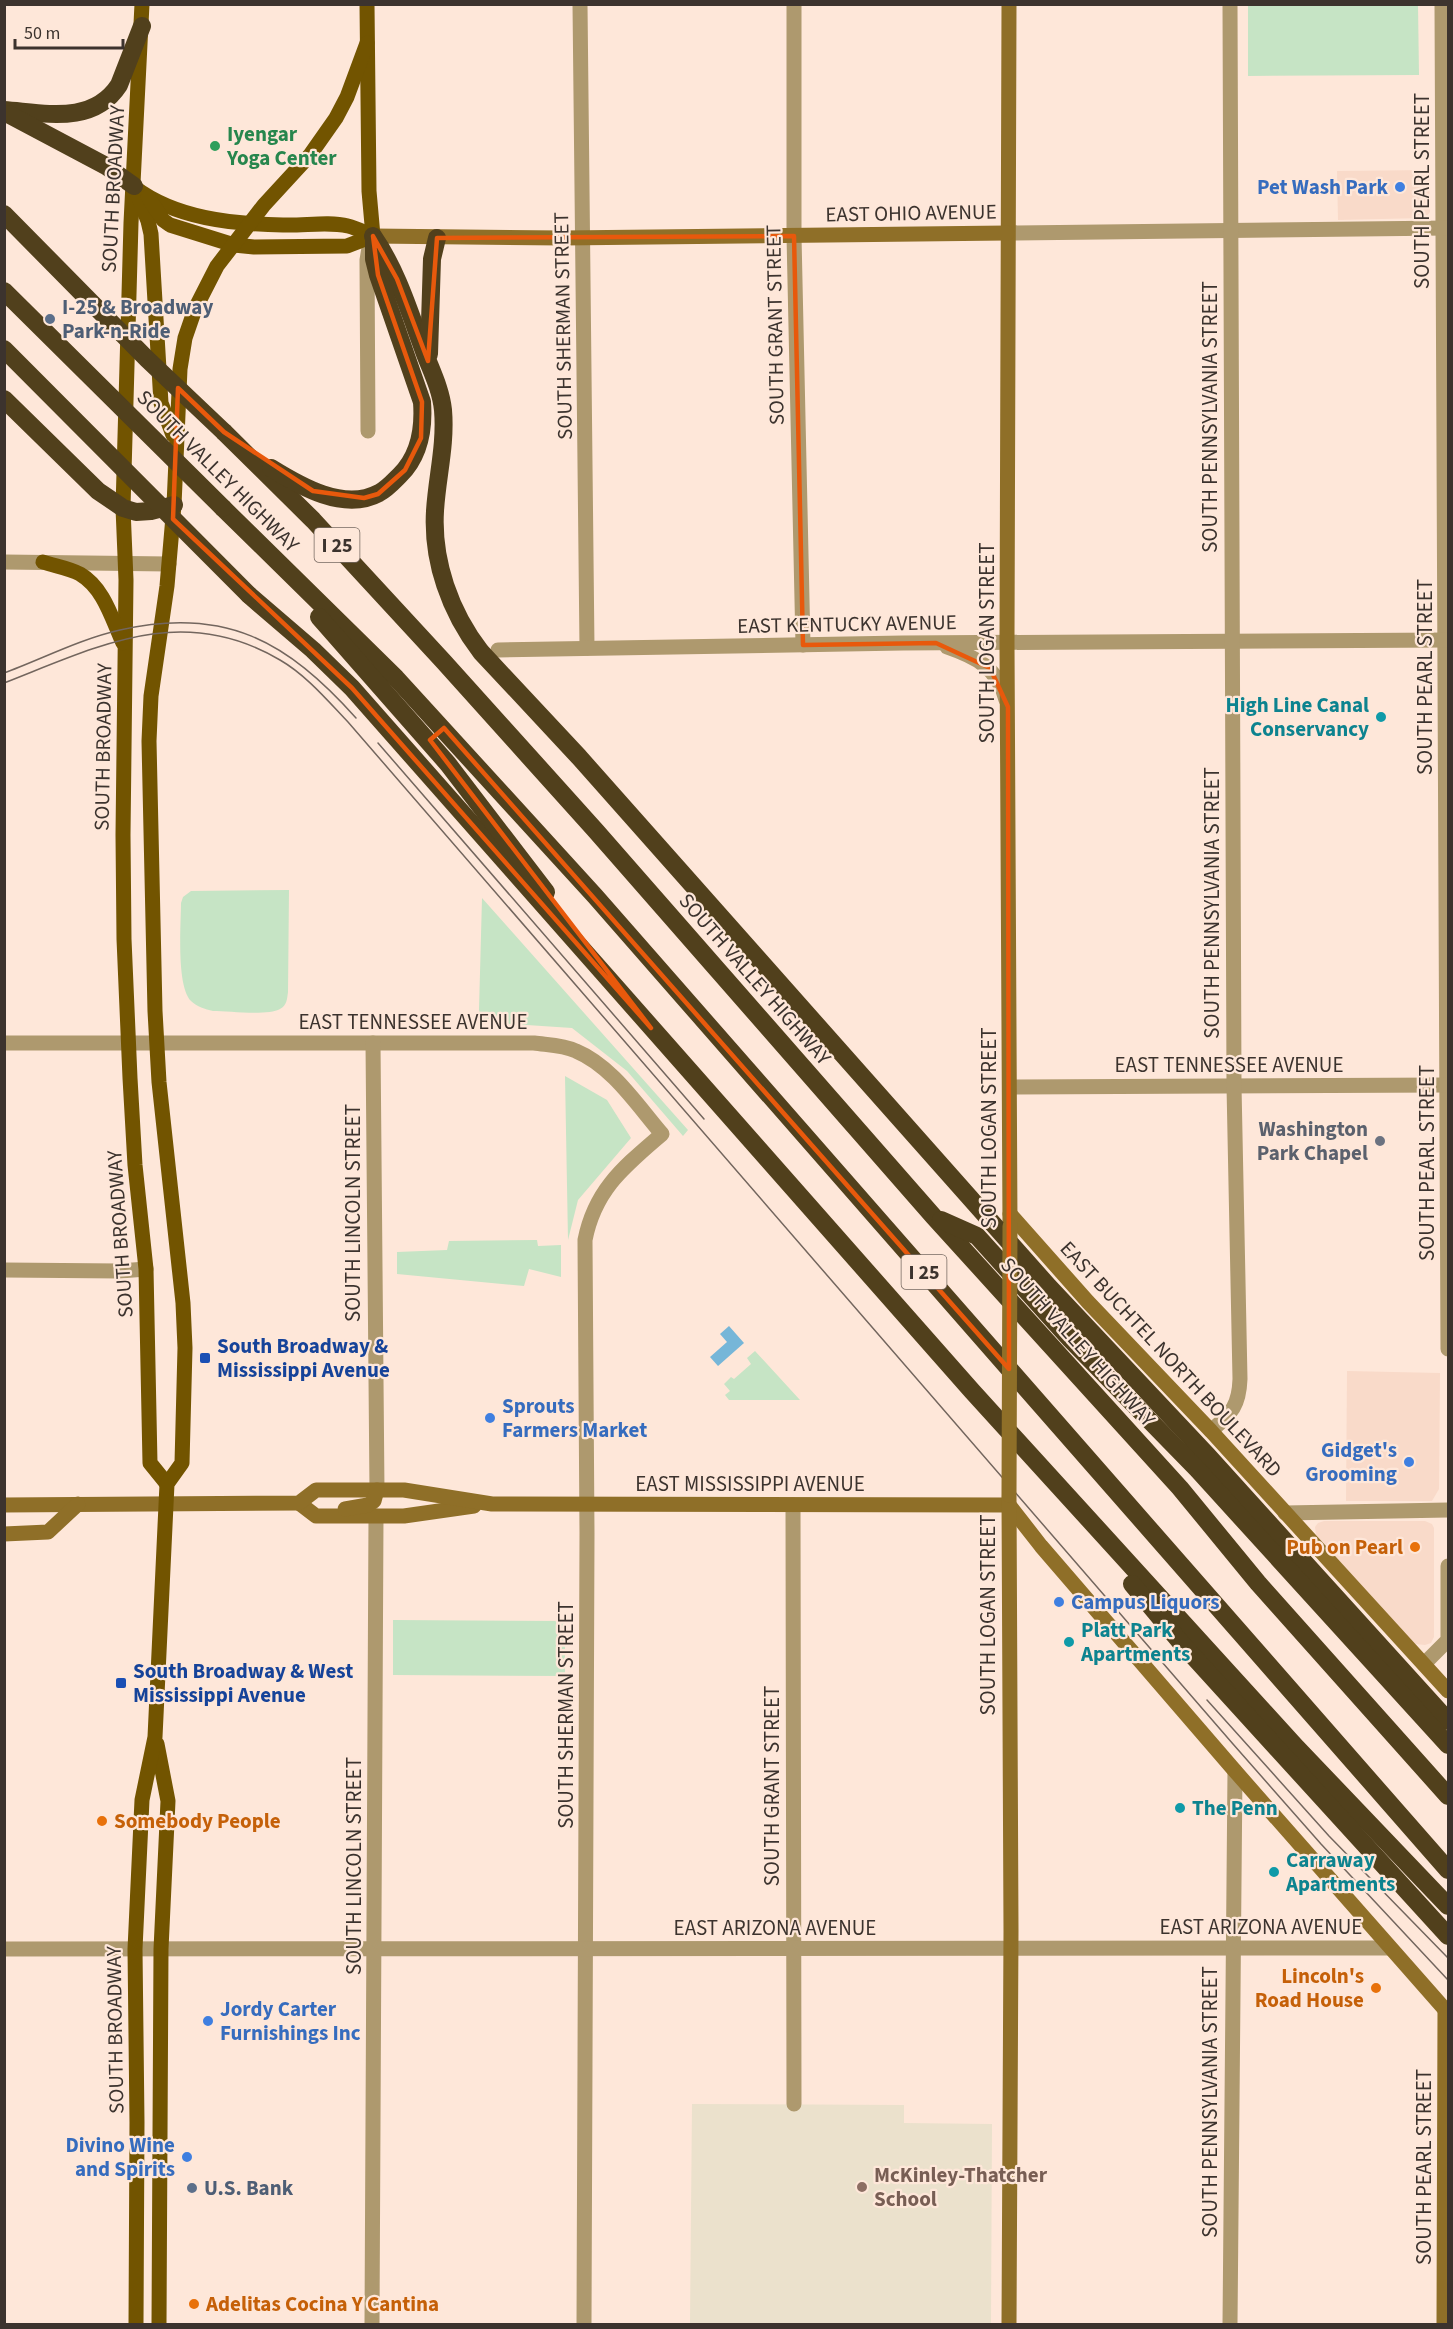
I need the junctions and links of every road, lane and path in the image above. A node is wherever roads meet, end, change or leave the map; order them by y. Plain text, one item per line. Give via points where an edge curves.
1 (142, 4) edge
2 (368, 4) edge
3 (580, 4) edge
4 (794, 4) edge
5 (1009, 4) edge
6 (1230, 4) edge
7 (1442, 4) edge
8 (142, 26) junction
9 (367, 43) junction
10 (4, 111) edge
11 (141, 192) junction
12 (4, 214) edge
13 (250, 223) junction
14 (1445, 228) edge
15 (1231, 231) junction
16 (1007, 233) junction
17 (374, 236) junction
18 (794, 236) junction
19 (437, 238) junction
20 (583, 238) junction
21 (234, 244) junction
22 (4, 291) edge
23 (4, 349) edge
24 (429, 365) junction
25 (4, 399) edge
26 (368, 430) dead end
27 (224, 432) junction
28 (177, 443) junction
29 (174, 505) junction
30 (123, 508) junction
31 (254, 540) junction
32 (4, 562) edge
33 (43, 562) junction
34 (126, 563) junction
35 (169, 564) junction
36 (1447, 640) edge
37 (1232, 641) junction
38 (936, 643) junction
39 (1007, 643) junction
40 (803, 645) junction
41 (125, 648) junction
42 (587, 648) junction
43 (498, 650) dead end
44 (1008, 707) junction
45 (651, 1028) junction
46 (4, 1043) edge
47 (128, 1043) junction
48 (158, 1043) junction
49 (373, 1043) junction
50 (1448, 1085) edge
51 (1234, 1086) junction
52 (1010, 1087) junction
53 (662, 1134) joint
54 (934, 1217) junction
55 (1010, 1220) junction
56 (146, 1269) junction
57 (4, 1270) edge
58 (1449, 1349) edge
59 (972, 1391) junction
60 (1210, 1431) junction
61 (167, 1484) junction
62 (376, 1490) junction
63 (1009, 1500) junction
64 (165, 1503) junction
65 (299, 1503) junction
66 (492, 1503) junction
67 (78, 1504) junction
68 (587, 1504) junction
69 (4, 1505) edge
70 (793, 1505) junction
71 (1449, 1510) edge
72 (1285, 1513) junction
73 (316, 1516) junction
74 (376, 1516) junction
75 (4, 1533) edge
76 (1449, 1566) edge
77 (1424, 1664) junction
78 (1449, 1691) edge
79 (1449, 1721) edge
80 (155, 1737) junction
81 (1449, 1745) edge
82 (1235, 1771) junction
83 (1449, 1796) edge
84 (1449, 1870) edge
85 (1449, 1906) edge
86 (1449, 1936) edge
87 (1011, 1948) junction
88 (1232, 1948) junction
89 (1390, 1948) junction
90 (4, 1949) edge
91 (135, 1949) junction
92 (161, 1949) junction
93 (375, 1949) junction
94 (586, 1949) junction
95 (794, 1949) junction
96 (1447, 2011) edge
97 (794, 2104) dead end
98 (136, 2325) edge
99 (159, 2325) edge
100 (372, 2325) edge
101 (584, 2325) edge
102 (1008, 2325) edge
103 (1230, 2325) edge
104 (1444, 2325) edge

1 - 8 main road, SOUTH BROADWAY
2 - 9 main road
3 - 20 street, SOUTH SHERMAN STREET
4 - 18 street, SOUTH GRANT STREET
5 - 16 main road, SOUTH LOGAN STREET
6 - 15 street, SOUTH PENNSYLVANIA STREET
7 - 14 street, SOUTH PEARL STREET
8 - 10 highway via 119,85 100,105 79,113
8 - 11 main road, SOUTH BROADWAY
9 - 13 main road, SOUTH BROADWAY via 336,118
9 - 17 main road via 369,190
10 - 11 highway via 106,166
11 - 13 main road, EAST OHIO AVENUE via 196,215
11 - 21 main road, EAST OHIO AVENUE via 170,225
11 - 28 main road via 151,234 162,403
11 - 30 main road, SOUTH BROADWAY
12 - 27 highway, SOUTH VALLEY HIGHWAY / I 25, bridge
13 - 17 main road, EAST OHIO AVENUE via 347,225
13 - 21 main road, SOUTH BROADWAY
14 - 15 street, EAST OHIO AVENUE
14 - 36 street, SOUTH PEARL STREET
15 - 16 street, EAST OHIO AVENUE
15 - 37 street, SOUTH PENNSYLVANIA STREET
16 - 18 main road, EAST OHIO AVENUE
16 - 39 main road, SOUTH LOGAN STREET
17 - 19 main road, EAST OHIO AVENUE
17 - 21 main road, EAST OHIO AVENUE via 347,246
17 - 24 highway via 397,279
17 - 26 street via 367,260
17 - 27 highway via 376,267 422,402 421,438 405,470 378,494 347,499 295,483
18 - 20 main road, EAST OHIO AVENUE
18 - 40 street, SOUTH GRANT STREET
19 - 20 main road, EAST OHIO AVENUE
19 - 24 highway via 432,259
20 - 42 street, SOUTH SHERMAN STREET
21 - 28 main road, SOUTH BROADWAY via 207,284 185,338
22 - 31 highway, SOUTH VALLEY HIGHWAY / I 25, bridge
23 - 45 highway, bridge via 249,595 352,688
24 - 79 highway via 441,395 444,441 435,509 437,554 448,594 468,634 1049,1287
25 - 30 highway via 98,491
27 - 54 highway, SOUTH VALLEY HIGHWAY / I 25 via 313,520 444,662
28 - 29 main road, SOUTH BROADWAY
29 - 30 highway via 136,512
29 - 35 main road, SOUTH BROADWAY
30 - 34 main road, SOUTH BROADWAY
31 - 45 highway via 448,764
31 - 84 highway, SOUTH VALLEY HIGHWAY / I 25 via 396,678 495,784
32 - 33 street
33 - 34 street
33 - 41 main road via 87,579 104,598
34 - 35 street
34 - 41 main road, SOUTH BROADWAY
35 - 48 main road, SOUTH BROADWAY via 151,696 149,741
36 - 37 street, EAST KENTUCKY AVENUE
36 - 50 street, SOUTH PEARL STREET
37 - 39 street, EAST KENTUCKY AVENUE
37 - 51 street, SOUTH PENNSYLVANIA STREET
38 - 39 street, EAST KENTUCKY AVENUE
38 - 40 street, EAST KENTUCKY AVENUE
38 - 44 street via 990,668 1001,684
39 - 44 main road, SOUTH LOGAN STREET
40 - 42 street, EAST KENTUCKY AVENUE
41 - 47 main road, SOUTH BROADWAY via 124,939
42 - 43 street, EAST KENTUCKY AVENUE
44 - 52 main road, SOUTH LOGAN STREET
45 - 59 highway
46 - 47 street, EAST TENNESSEE AVENUE
47 - 48 street, EAST TENNESSEE AVENUE
47 - 56 main road, SOUTH BROADWAY
48 - 49 street, EAST TENNESSEE AVENUE
48 - 61 main road, SOUTH BROADWAY via 185,1348 182,1462
49 - 53 street, EAST TENNESSEE AVENUE via 534,1043 575,1050 603,1067
49 - 62 street, SOUTH LINCOLN STREET
50 - 51 street, EAST TENNESSEE AVENUE
50 - 58 street, SOUTH PEARL STREET
51 - 52 street, EAST TENNESSEE AVENUE
51 - 60 street, SOUTH PENNSYLVANIA STREET via 1239,1392 1233,1410
52 - 55 main road, SOUTH LOGAN STREET
53 - 68 street, SOUTH SHERMAN STREET via 611,1182 588,1227
54 - 81 highway via 977,1236
54 - 83 highway, SOUTH VALLEY HIGHWAY / I 25 via 1180,1488 1258,1583
55 - 60 main road, EAST BUCHTEL NORTH BOULEVARD
55 - 63 main road, SOUTH LOGAN STREET, bridge
56 - 57 street
56 - 61 main road, SOUTH BROADWAY via 150,1464
59 - 85 highway via 1297,1748
59 - 86 highway via 1182,1644
60 - 72 main road, EAST BUCHTEL NORTH BOULEVARD
61 - 64 main road, SOUTH BROADWAY
62 - 65 main road, EAST MISSISSIPPI AVENUE via 316,1490
62 - 66 main road, EAST MISSISSIPPI AVENUE via 404,1490
62 - 73 main road via 374,1501 368,1505
63 - 70 main road, EAST MISSISSIPPI AVENUE
63 - 82 main road via 1041,1546
63 - 87 main road, SOUTH LOGAN STREET
64 - 65 main road, EAST MISSISSIPPI AVENUE
64 - 67 main road, EAST MISSISSIPPI AVENUE
64 - 80 main road, SOUTH BROADWAY
65 - 73 main road
66 - 68 main road, EAST MISSISSIPPI AVENUE
66 - 74 main road, EAST MISSISSIPPI AVENUE via 404,1516
67 - 69 main road, EAST MISSISSIPPI AVENUE
67 - 75 main road via 48,1532
68 - 70 main road, EAST MISSISSIPPI AVENUE
68 - 94 street, SOUTH SHERMAN STREET
70 - 95 street, SOUTH GRANT STREET
71 - 72 street
72 - 77 main road, EAST BUCHTEL NORTH BOULEVARD
73 - 74 main road, EAST MISSISSIPPI AVENUE
74 - 93 street, SOUTH LINCOLN STREET
76 - 77 street via 1448,1640
77 - 78 main road, EAST BUCHTEL NORTH BOULEVARD
80 - 91 main road, SOUTH BROADWAY via 142,1800
80 - 92 main road, SOUTH BROADWAY via 168,1800
82 - 88 street, SOUTH PENNSYLVANIA STREET
82 - 89 main road
87 - 88 street, EAST ARIZONA AVENUE
87 - 95 street, EAST ARIZONA AVENUE
87 - 102 main road, SOUTH LOGAN STREET
88 - 89 street, EAST ARIZONA AVENUE
88 - 103 street, SOUTH PENNSYLVANIA STREET
89 - 96 main road
90 - 91 street, EAST ARIZONA AVENUE
91 - 92 street, EAST ARIZONA AVENUE
91 - 98 main road, SOUTH BROADWAY
92 - 93 street, EAST ARIZONA AVENUE
92 - 99 main road, SOUTH BROADWAY
93 - 94 street, EAST ARIZONA AVENUE
93 - 100 street, SOUTH LINCOLN STREET
94 - 95 street, EAST ARIZONA AVENUE
94 - 101 street, SOUTH SHERMAN STREET
95 - 97 street, SOUTH GRANT STREET
96 - 104 main road, SOUTH PEARL STREET

